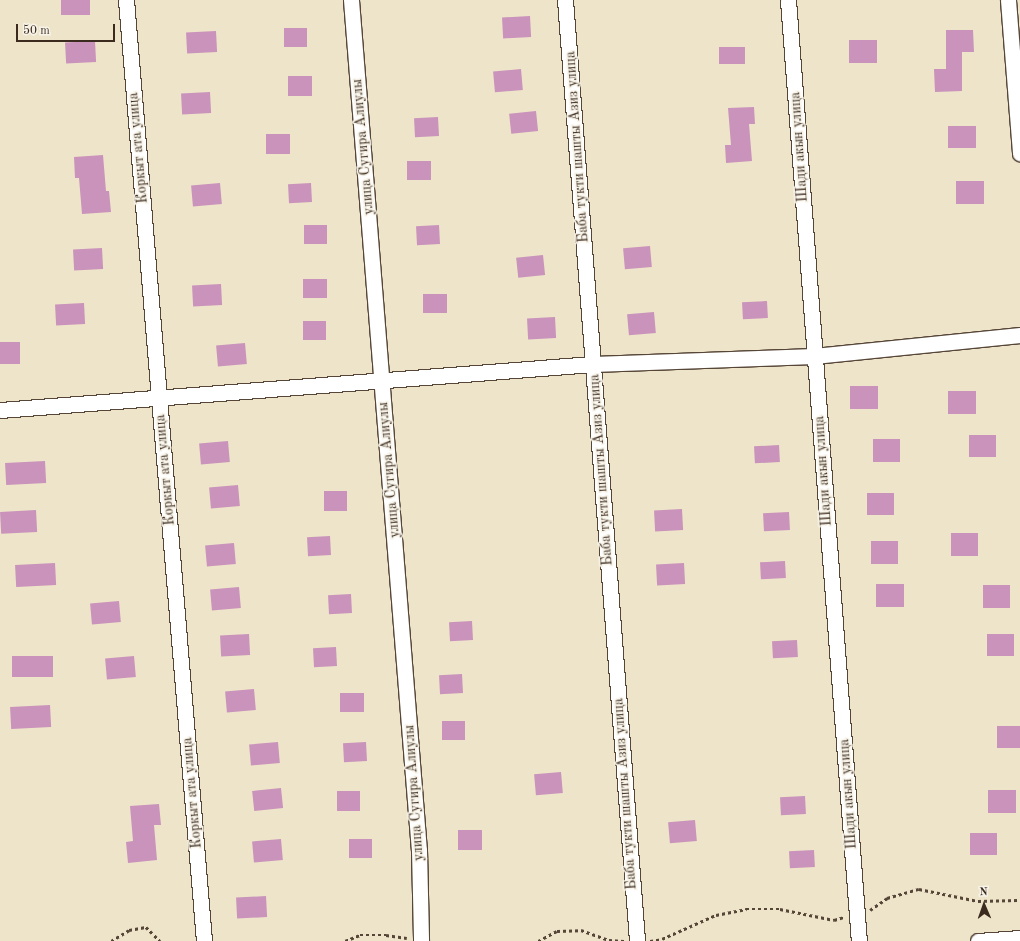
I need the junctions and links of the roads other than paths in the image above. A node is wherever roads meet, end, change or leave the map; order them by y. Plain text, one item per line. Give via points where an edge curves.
1 (126, 0) edge
2 (351, 0) edge
3 (565, 0) edge
4 (788, 0) edge
5 (1008, 0) edge
6 (1020, 154) edge
7 (1020, 335) edge
8 (814, 356) junction
9 (593, 364) junction
10 (381, 379) junction
11 (159, 397) junction
12 (0, 410) edge
13 (1020, 938) edge
14 (204, 941) edge
15 (421, 941) edge
16 (636, 941) edge
17 (859, 941) edge
18 (978, 941) edge

1 - 11 street, Коркыт ата улица
2 - 10 street, улица Сугира Алиулы
3 - 9 street, Баба тукти шашты Азиз улица
4 - 8 street, Шади акын улица
5 - 6 street
7 - 8 street
8 - 9 street
8 - 17 street, Шади акын улица
9 - 10 street
9 - 16 street, Баба тукти шашты Азиз улица
10 - 11 street
10 - 15 street, улица Сугира Алиулы via 419,850
11 - 12 street
11 - 14 street, Коркыт ата улица
13 - 18 street

